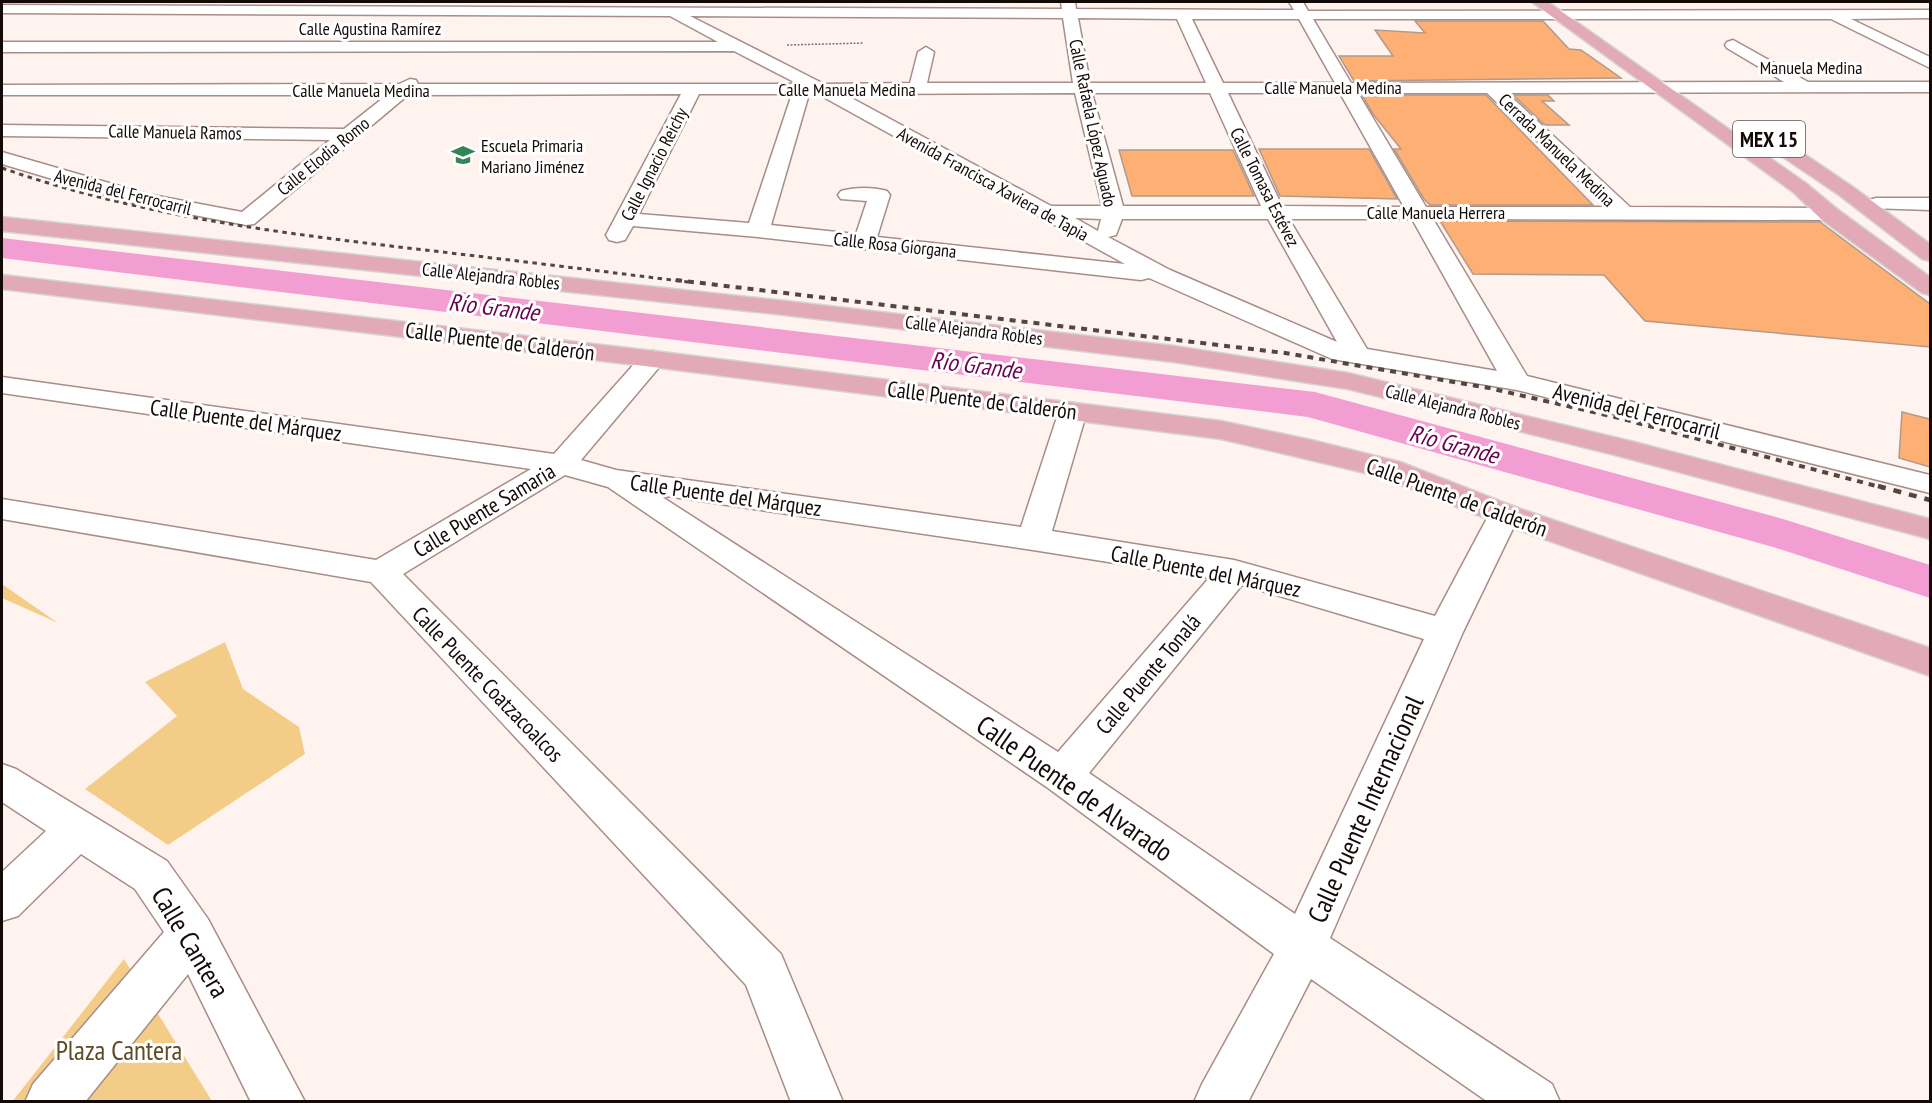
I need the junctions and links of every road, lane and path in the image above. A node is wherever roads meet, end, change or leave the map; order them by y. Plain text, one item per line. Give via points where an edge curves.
1 (85, 2) edge
2 (208, 2) edge
3 (1539, 2) edge
4 (1804, 2) edge
5 (505, 7) edge
6 (659, 7) edge
7 (809, 7) edge
8 (1069, 8) edge
9 (1300, 8) edge
10 (2, 9) edge
11 (1561, 9) edge
12 (60, 10) junction
13 (193, 10) junction
14 (1182, 14) junction
15 (1581, 14) junction
16 (1930, 14) edge
17 (1833, 15) junction
18 (11, 24) dead end
19 (1609, 32) dead end
20 (864, 43) dead end
21 (1733, 45) dead end
22 (738, 46) junction
23 (2, 47) edge
24 (121, 47) junction
25 (455, 47) junction
26 (926, 52) dead end
27 (1930, 63) edge
28 (90, 64) dead end
29 (69, 74) dead end
30 (1662, 78) junction
31 (1216, 87) junction
32 (1346, 87) junction
33 (1491, 87) junction
34 (1692, 87) junction
35 (1804, 87) junction
36 (1892, 87) junction
37 (1930, 87) edge
38 (811, 88) junction
39 (917, 88) junction
40 (1082, 88) junction
41 (2, 90) edge
42 (38, 90) junction
43 (402, 90) junction
44 (692, 90) junction
45 (1923, 104) dead end
46 (1721, 106) dead end
47 (2, 109) edge
48 (2, 130) edge
49 (1759, 132) dead end
50 (348, 135) junction
51 (2, 158) edge
52 (1800, 188) junction
53 (1846, 191) junction
54 (848, 195) dead end
55 (1876, 204) junction
56 (1930, 204) edge
57 (1114, 210) junction
58 (1274, 211) junction
59 (1043, 212) junction
60 (1419, 212) junction
61 (1623, 212) junction
62 (1829, 214) junction
63 (246, 219) joint
64 (2, 224) edge
65 (621, 228) joint
66 (758, 230) junction
67 (865, 241) junction
68 (1930, 241) edge
69 (1103, 244) junction
70 (1930, 254) edge
71 (1930, 273) edge
72 (1162, 275) junction
73 (2, 282) edge
74 (1930, 288) edge
75 (1349, 354) junction
76 (653, 359) junction
77 (1517, 382) junction
78 (2, 385) edge
79 (1073, 411) junction
80 (561, 464) junction
81 (614, 479) junction
82 (1930, 484) edge
83 (2, 509) edge
84 (1504, 514) junction
85 (1930, 529) edge
86 (1033, 539) junction
87 (1234, 571) junction
88 (381, 573) junction
89 (1445, 632) junction
90 (1930, 662) edge
91 (1062, 776) junction
92 (2, 781) edge
93 (78, 829) junction
94 (2, 901) edge
95 (192, 934) junction
96 (1303, 947) junction
97 (51, 1101) edge
98 (279, 1101) edge
99 (817, 1101) edge
100 (1220, 1101) edge
101 (1534, 1101) edge

1 - 12 street
2 - 13 street
3 - 11 main road, MEX 15
4 - 17 street
5 - 6 street
5 - 13 street
5 - 25 street, Calle Elodia Romo
6 - 7 street
6 - 22 street, Avenida Francisca Xaviera de Tapia
7 - 8 street
8 - 14 street
8 - 40 street, Calle Rafaela López Aguado
9 - 11 street
9 - 14 street
9 - 32 street
10 - 12 street
11 - 15 street
11 - 30 main road, MEX 15
12 - 13 street
12 - 18 street
13 - 24 street
14 - 31 street, Calle Tomasa Estévez
15 - 17 street
15 - 19 main road
16 - 17 street
17 - 27 street
20 - 22 path
21 - 35 street
22 - 25 street, Calle Agustina Ramírez
22 - 38 street, Avenida Francisca Xaviera de Tapia
23 - 24 street, Calle Agustina Ramírez
24 - 25 street, Calle Agustina Ramírez
24 - 28 street
25 - 43 street, Calle Elodia Romo
26 - 39 street
29 - 42 street
30 - 33 street, Calle Manuela Medina
30 - 34 street, Calle Manuela Medina
30 - 52 main road, MEX 15
31 - 32 street, Calle Manuela Medina
31 - 40 street, Calle Manuela Medina
31 - 58 street, Calle Tomasa Estévez
32 - 33 street, Calle Manuela Medina
32 - 60 street
33 - 61 street, Cerrada Manuela Medina
34 - 35 street, Manuela Medina
34 - 46 main road, MEX 15
35 - 36 street, Manuela Medina
36 - 37 street, Manuela Medina
36 - 45 street
38 - 39 street, Calle Manuela Medina
38 - 44 street, Calle Manuela Medina
38 - 59 street, Avenida Francisca Xaviera de Tapia
38 - 66 street
39 - 40 street, Calle Manuela Medina
40 - 57 street, Calle Rafaela López Aguado
41 - 42 street, Calle Manuela Medina
42 - 43 street, Calle Manuela Medina
42 - 47 street
43 - 44 street, Calle Manuela Medina
43 - 50 street, Calle Elodia Romo
44 - 65 street, Calle Ignacio Reichy
48 - 50 street, Calle Manuela Ramos
49 - 53 main road, MEX 15
50 - 63 street, Calle Elodia Romo
51 - 63 street, Avenida del Ferrocarril via 144,200
52 - 62 main road
52 - 71 main road, MEX 15 via 1839,206
53 - 55 main road
53 - 70 main road, MEX 15
54 - 67 street via 880,195
55 - 56 street
55 - 68 main road
57 - 58 street, Calle Manuela Herrera
57 - 59 street, Calle Manuela Herrera
57 - 69 street, Calle Rafaela López Aguado
58 - 60 street, Calle Manuela Herrera
58 - 75 street, Calle Tomasa Estévez
59 - 69 street, Avenida Francisca Xaviera de Tapia
60 - 61 street, Calle Manuela Herrera
60 - 77 street
61 - 62 street, Calle Manuela Herrera
62 - 74 main road
64 - 85 main road, Calle Alejandra Robles via 786,308 1174,354 1337,379 1624,448
65 - 66 street, Calle Rosa Giorgana
66 - 67 street, Calle Rosa Giorgana
67 - 72 street, Calle Rosa Giorgana
69 - 72 street, Avenida Francisca Xaviera de Tapia
72 - 75 street, Avenida Francisca Xaviera de Tapia
73 - 76 main road, Calle Puente de Calderón
75 - 77 street, Avenida del Ferrocarril
76 - 79 main road, Calle Puente de Calderón
76 - 80 street, Calle Puente Samaria
77 - 82 street, Avenida del Ferrocarril
78 - 80 street, Calle Puente del Márquez
79 - 84 main road, Calle Puente de Calderón via 1221,430 1311,449 1389,470
79 - 86 street
80 - 81 street, Calle Puente del Márquez
80 - 88 street, Calle Puente Samaria
81 - 86 street, Calle Puente del Márquez
81 - 91 street, Calle Puente de Alvarado
83 - 88 street
84 - 89 street, Calle Puente Internacional
84 - 90 main road, Calle Puente de Calderón
86 - 87 street, Calle Puente del Márquez
87 - 89 street, Calle Puente del Márquez
87 - 91 street, Calle Puente Tonalá
88 - 99 street, Calle Puente Coatzacoalcos via 764,970
89 - 96 street, Calle Puente Internacional
91 - 96 street, Calle Puente de Alvarado
92 - 93 street, Calle Cantera
93 - 94 street
93 - 95 street, Calle Cantera via 151,875
95 - 97 street
95 - 98 street, Calle Cantera
96 - 100 street, Calle Puente Internacional
96 - 101 street, Calle Puente de Alvarado

